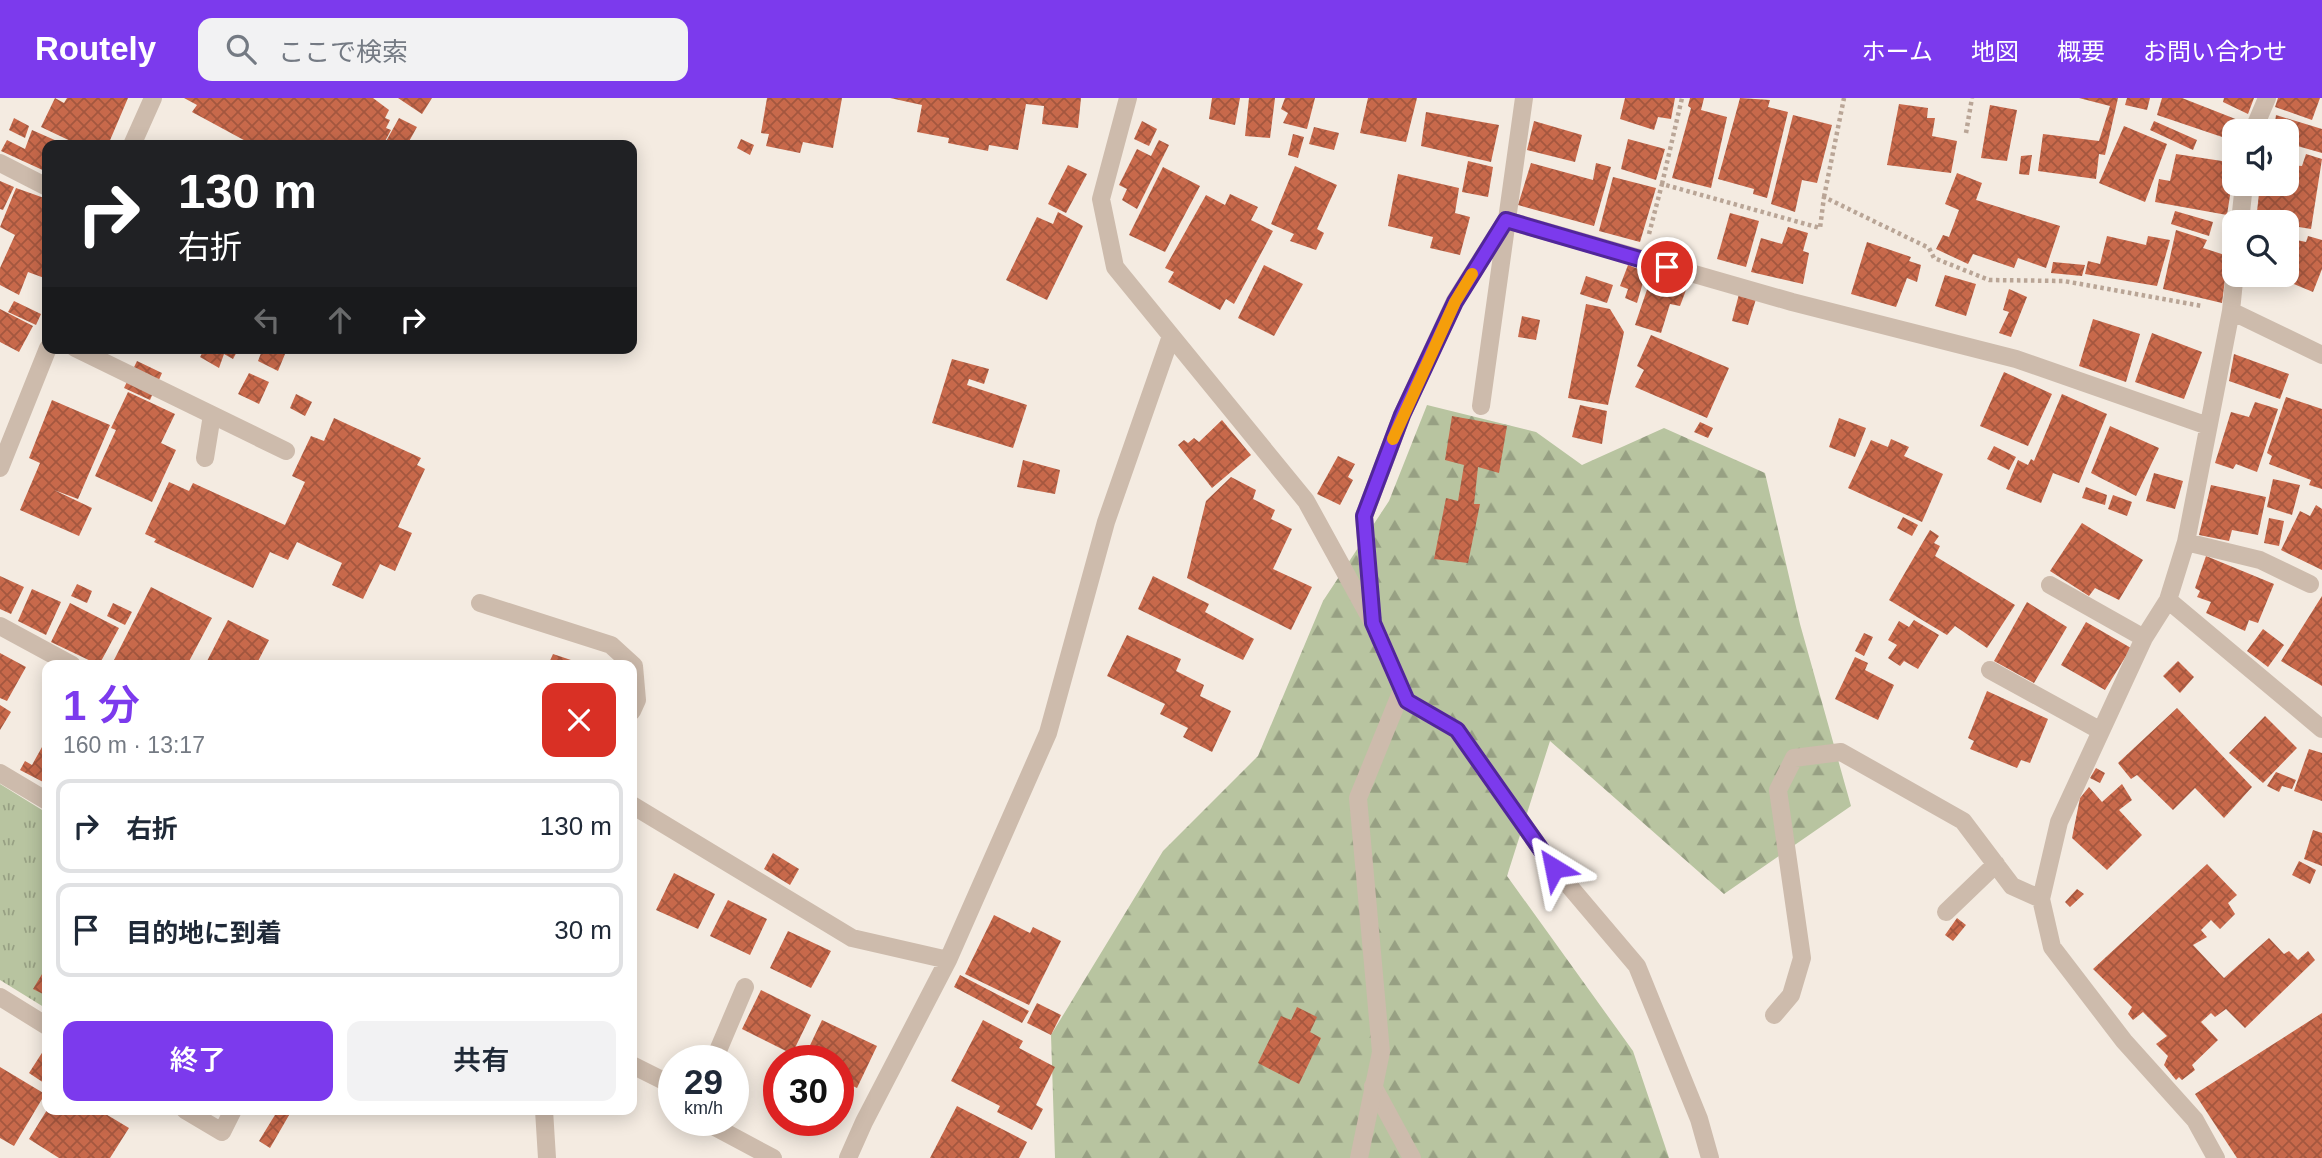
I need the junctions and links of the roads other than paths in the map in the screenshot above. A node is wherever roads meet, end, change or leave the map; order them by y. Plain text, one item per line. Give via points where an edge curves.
1 (153, 98) edge
2 (1128, 98) edge
3 (1524, 98) edge
4 (2267, 98) edge
5 (2258, 119) edge
6 (134, 140) edge
7 (0, 163) edge
8 (42, 184) edge
9 (1506, 220) junction
10 (2233, 287) edge
11 (2231, 311) junction
12 (1171, 336) junction
13 (46, 354) edge
14 (87, 354) edge
15 (2322, 355) edge
16 (1481, 406) dead end
17 (212, 415) junction
18 (2208, 426) junction
19 (286, 452) dead end
20 (205, 458) dead end
21 (0, 468) edge
22 (2186, 542) junction
23 (2050, 584) dead end
24 (2310, 584) dead end
25 (2168, 600) junction
26 (480, 603) dead end
27 (1373, 623) junction
28 (0, 626) edge
29 (2144, 638) junction
30 (63, 660) edge
31 (627, 660) edge
32 (1990, 670) dead end
33 (1402, 690) junction
34 (2322, 729) edge
35 (2101, 731) junction
36 (0, 772) edge
37 (42, 799) edge
38 (637, 808) edge
39 (1996, 864) junction
40 (2041, 899) junction
41 (1946, 912) dead end
42 (948, 960) junction
43 (745, 987) dead end
44 (0, 997) edge
45 (1773, 1016) dead end
46 (42, 1023) edge
47 (720, 1045) edge
48 (637, 1068) edge
49 (658, 1078) edge
50 (1373, 1086) junction
51 (193, 1115) edge
52 (230, 1115) edge
53 (544, 1115) edge
54 (732, 1136) edge
55 (547, 1158) edge
56 (773, 1158) edge
57 (848, 1158) edge
58 (1359, 1158) edge
59 (1412, 1158) edge
60 (1710, 1158) edge
61 (2216, 1158) edge

1 - 6 street
2 - 12 street via 1101,199 1115,267
3 - 9 street
4 - 5 street
7 - 8 street
9 - 16 street
9 - 18 street via 1792,302 2016,359
9 - 27 street via 1455,302 1402,415 1364,516
10 - 11 street
11 - 15 street
11 - 18 street
12 - 27 street via 1306,500
12 - 42 street via 1106,522 1048,733
13 - 21 street
14 - 17 street
17 - 19 street
17 - 20 street
18 - 22 street
22 - 24 street via 2260,560
22 - 25 street
23 - 29 street
25 - 29 street
25 - 34 street
26 - 31 street via 611,645
27 - 33 street
28 - 30 street
29 - 35 street
32 - 35 street
33 - 50 street via 1358,798 1381,1052
33 - 60 street via 1407,701 1457,730 1554,868 1637,967 1699,1119
35 - 40 street via 2059,822
36 - 37 street
38 - 42 street via 852,938
39 - 40 street via 2012,886
39 - 41 street
39 - 45 street via 1963,821 1841,752 1794,758 1778,790 1802,958 1791,995
40 - 61 street via 2052,947 2124,1041 2195,1119
42 - 57 street
43 - 47 street
44 - 46 street
48 - 49 street
50 - 58 street
50 - 59 street
51 - 52 street via 222,1132
53 - 55 street
54 - 56 street

